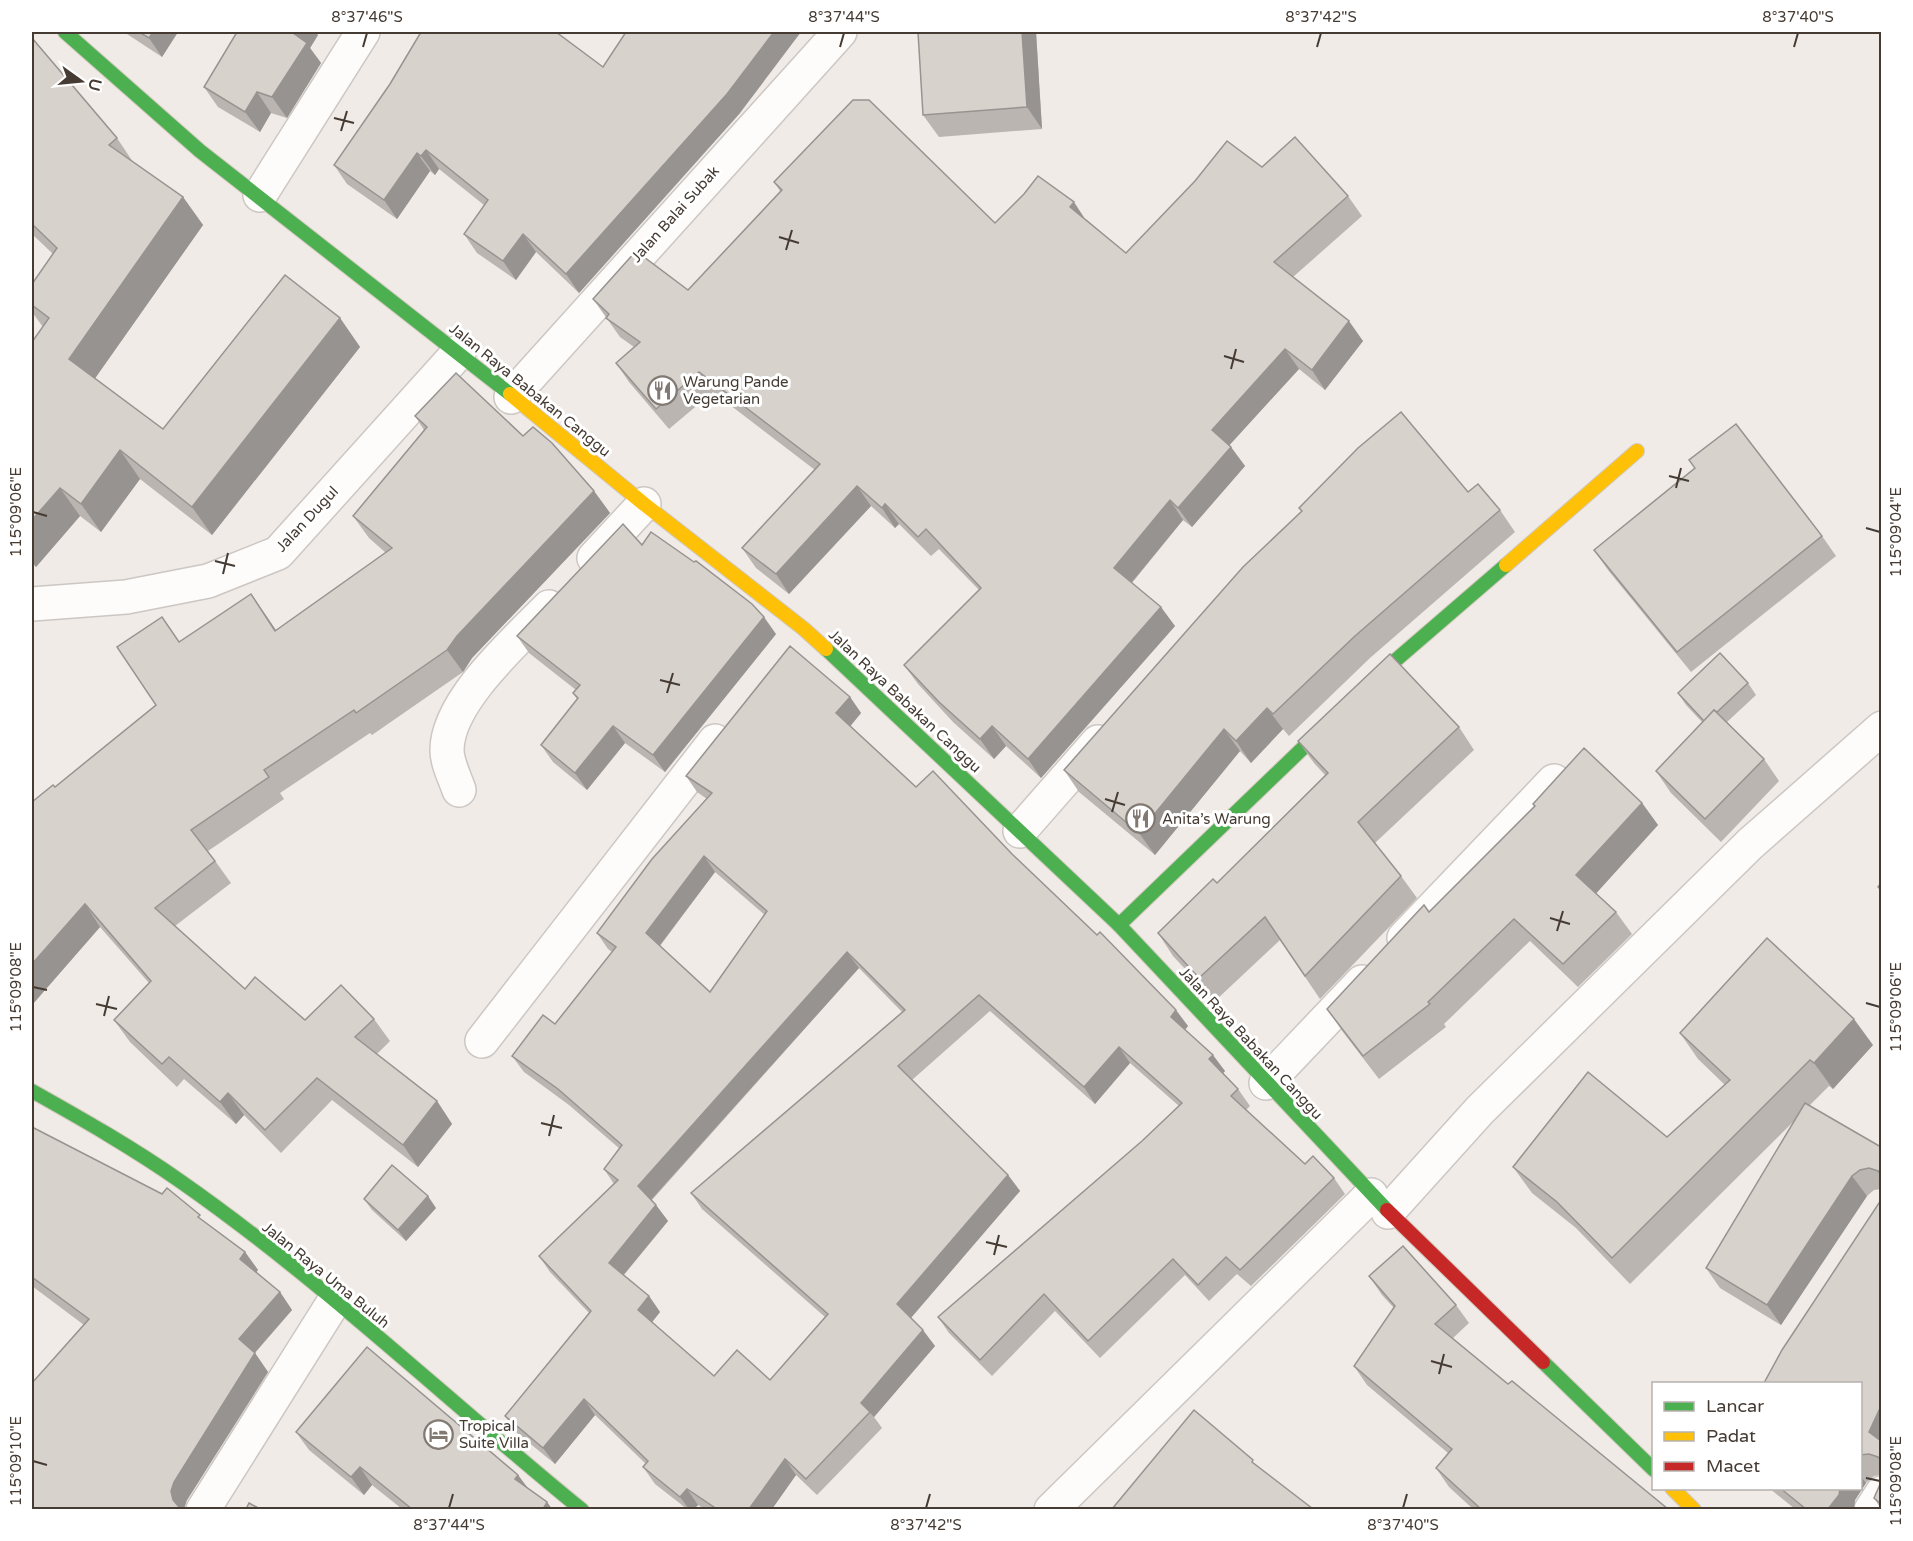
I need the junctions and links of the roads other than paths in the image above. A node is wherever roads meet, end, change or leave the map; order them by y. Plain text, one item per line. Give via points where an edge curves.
1 (65, 32) edge
2 (363, 32) edge
3 (840, 32) edge
4 (260, 195) junction
5 (459, 352) junction
6 (511, 397) junction
7 (1637, 451) dead end
8 (644, 504) junction
9 (32, 604) edge
10 (804, 629) junction
11 (782, 656) edge
12 (1120, 717) edge
13 (732, 718) edge
14 (1881, 728) edge
15 (1554, 781) edge
16 (459, 790) dead end
17 (1020, 831) junction
18 (1119, 926) junction
19 (482, 1041) dead end
20 (1266, 1083) junction
21 (32, 1091) edge
22 (1379, 1204) junction
23 (335, 1300) junction
24 (1652, 1469) edge
25 (1881, 1493) edge
26 (576, 1508) edge
27 (203, 1509) edge
28 (1051, 1509) edge
29 (1871, 1509) edge

1 - 4 street, Jalan Raya Babakan Canggu via 200,151
2 - 4 street
3 - 6 street, Jalan Balai Subak
4 - 5 street, Jalan Raya Babakan Canggu
5 - 6 street, Jalan Raya Babakan Canggu
5 - 9 street, Jalan Dugul via 278,553 208,580 126,597
6 - 8 street, Jalan Raya Babakan Canggu
7 - 18 street via 1382,672
8 - 10 street, Jalan Raya Babakan Canggu
8 - 16 street via 486,671 462,707 447,750
10 - 11 street
10 - 17 street, Jalan Raya Babakan Canggu
12 - 17 street
13 - 19 street
14 - 22 street via 1750,844
15 - 20 street
17 - 18 street, Jalan Raya Babakan Canggu
18 - 20 street, Jalan Raya Babakan Canggu
20 - 22 street, Jalan Raya Babakan Canggu
21 - 23 street, Jalan Raya Uma Buluh via 81,1116 166,1171
22 - 24 street, Jalan Raya Babakan Canggu
22 - 28 street
23 - 26 street, Jalan Raya Uma Buluh
23 - 27 street
25 - 29 street

